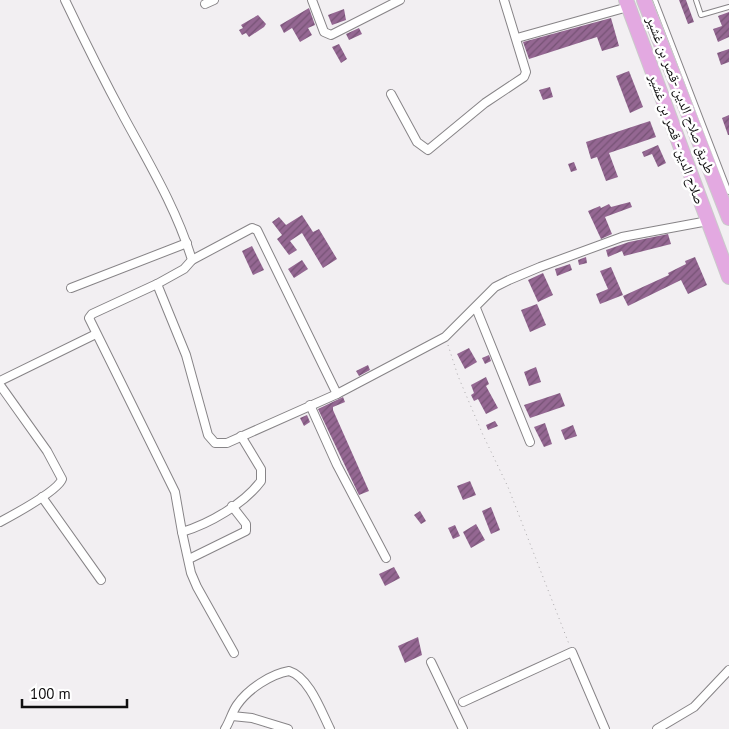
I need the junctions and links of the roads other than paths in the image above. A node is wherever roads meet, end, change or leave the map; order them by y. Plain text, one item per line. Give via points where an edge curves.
1 (66, 0) edge
2 (214, 0) edge
3 (312, 0) edge
4 (400, 0) edge
5 (504, 0) edge
6 (644, 0) edge
7 (655, 0) edge
8 (696, 0) edge
9 (204, 4) dead end
10 (627, 4) edge
11 (729, 7) edge
12 (517, 38) junction
13 (391, 94) dead end
14 (729, 192) edge
15 (729, 218) edge
16 (708, 221) junction
17 (187, 243) junction
18 (192, 260) junction
19 (729, 277) edge
20 (157, 284) junction
21 (71, 288) dead end
22 (476, 308) junction
23 (96, 334) junction
24 (0, 381) edge
25 (0, 385) edge
26 (336, 394) junction
27 (310, 405) junction
28 (241, 436) junction
29 (530, 442) dead end
30 (42, 497) junction
31 (232, 506) junction
32 (0, 522) edge
33 (182, 532) junction
34 (386, 558) dead end
35 (189, 559) junction
36 (101, 580) dead end
37 (234, 653) dead end
38 (431, 662) dead end
39 (729, 670) edge
40 (463, 702) dead end
41 (232, 716) junction
42 (224, 729) edge
43 (288, 729) edge
44 (330, 729) edge
45 (462, 729) edge
46 (605, 729) edge
47 (657, 729) edge

1 - 17 street via 162,187
2 - 9 street
3 - 4 street via 324,32 331,35
5 - 12 street
6 - 15 highway, طريق صلاح الدين -قصر بن غشير
7 - 14 lane
8 - 11 lane via 701,15
10 - 12 street
10 - 16 highway, صلاح الدين - قصر بن غشير
12 - 13 street via 526,75 428,150 417,142
16 - 19 highway, صلاح الدين - قصر بن غشير
16 - 22 street via 622,237 540,267 495,287
17 - 18 street
17 - 21 street
18 - 20 street via 184,269
18 - 26 street via 252,228 257,230
20 - 23 street via 90,315
20 - 28 street via 186,355 208,435 212,441 220,443
22 - 26 street via 445,337
22 - 29 street
23 - 24 street
23 - 33 street via 175,492
25 - 30 street via 61,473 60,483
26 - 27 street
27 - 28 street
27 - 34 street via 349,490
28 - 31 street via 262,476 259,484
30 - 32 street
30 - 36 street
31 - 33 street via 205,523
31 - 35 street via 246,524 246,531
33 - 35 street
35 - 37 street via 197,587
38 - 45 street
39 - 47 street via 694,707
40 - 46 street via 572,652
41 - 42 street
41 - 43 street
41 - 44 street via 237,705 256,686 289,671 299,676 307,686

